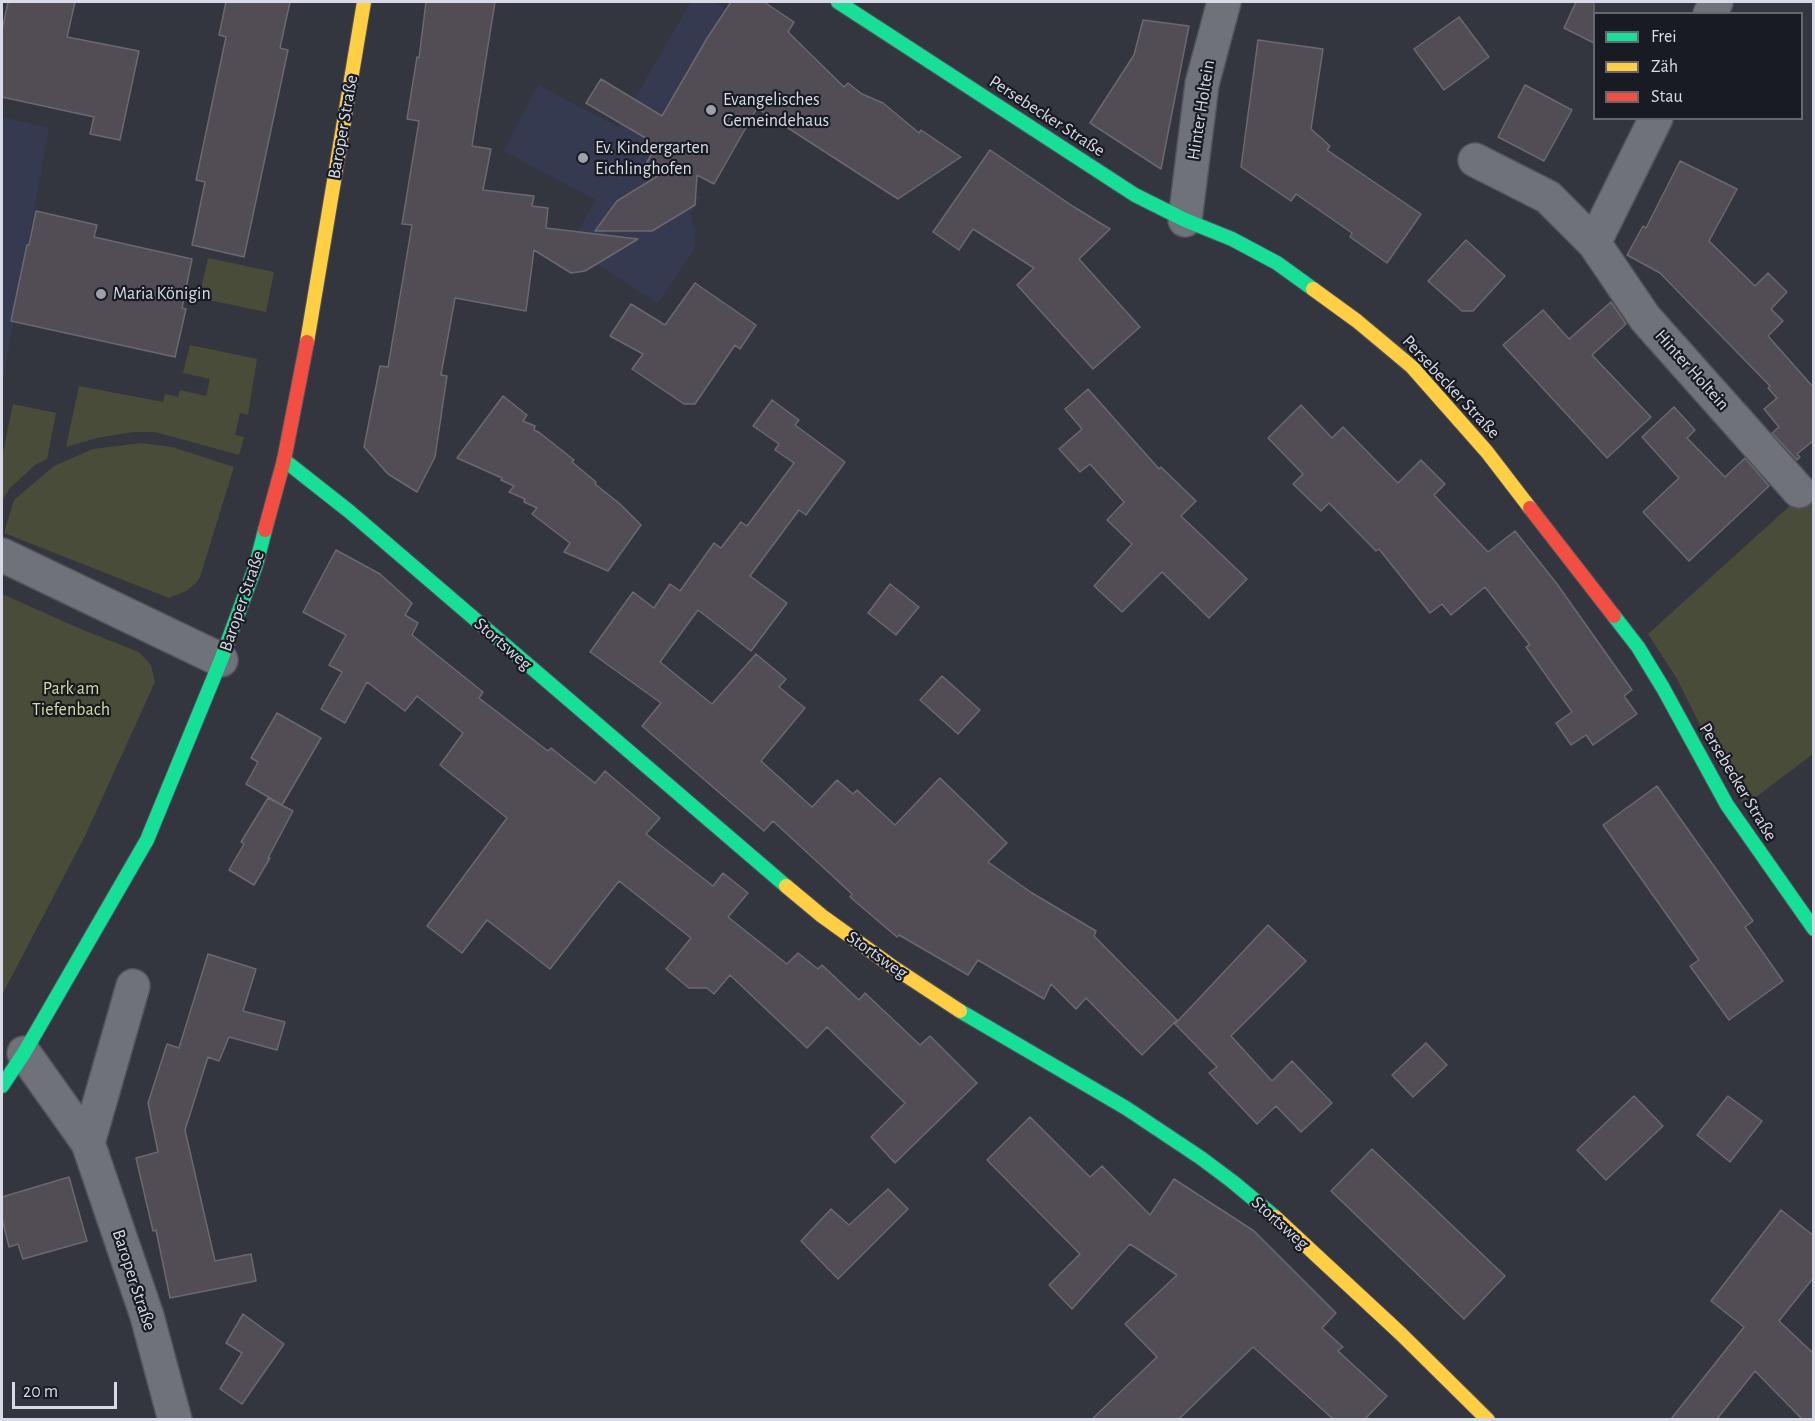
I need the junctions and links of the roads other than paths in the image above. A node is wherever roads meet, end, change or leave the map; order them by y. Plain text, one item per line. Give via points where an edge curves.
1 (364, 2) edge
2 (838, 2) edge
3 (1224, 2) edge
4 (1655, 120) edge
5 (1474, 160) dead end
6 (1185, 220) junction
7 (1594, 243) junction
8 (284, 460) junction
9 (1799, 491) dead end
10 (2, 555) edge
11 (221, 660) junction
12 (1814, 929) edge
13 (133, 986) dead end
14 (24, 1053) junction
15 (2, 1086) edge
16 (88, 1143) junction
17 (175, 1419) edge
18 (1488, 1419) edge

1 - 8 street, Baroper Straße
2 - 6 street, Persebecker Straße via 1135,195
3 - 6 street, Hinter Holtein via 1202,84
4 - 7 street
5 - 7 street, Hinter Holtein via 1548,197
6 - 12 street, Persebecker Straße via 1277,263 1412,367 1487,452 1638,647 1727,805
7 - 9 street, Hinter Holtein via 1645,318
8 - 11 street, Baroper Straße via 256,565
8 - 18 street, Stortsweg via 350,512 822,916 968,1016 1126,1108 1233,1182 1294,1234
10 - 11 street
11 - 14 street, Baroper Straße via 147,840
13 - 16 street
14 - 15 street
14 - 16 street, Baroper Straße
16 - 17 street, Baroper Straße via 147,1316

